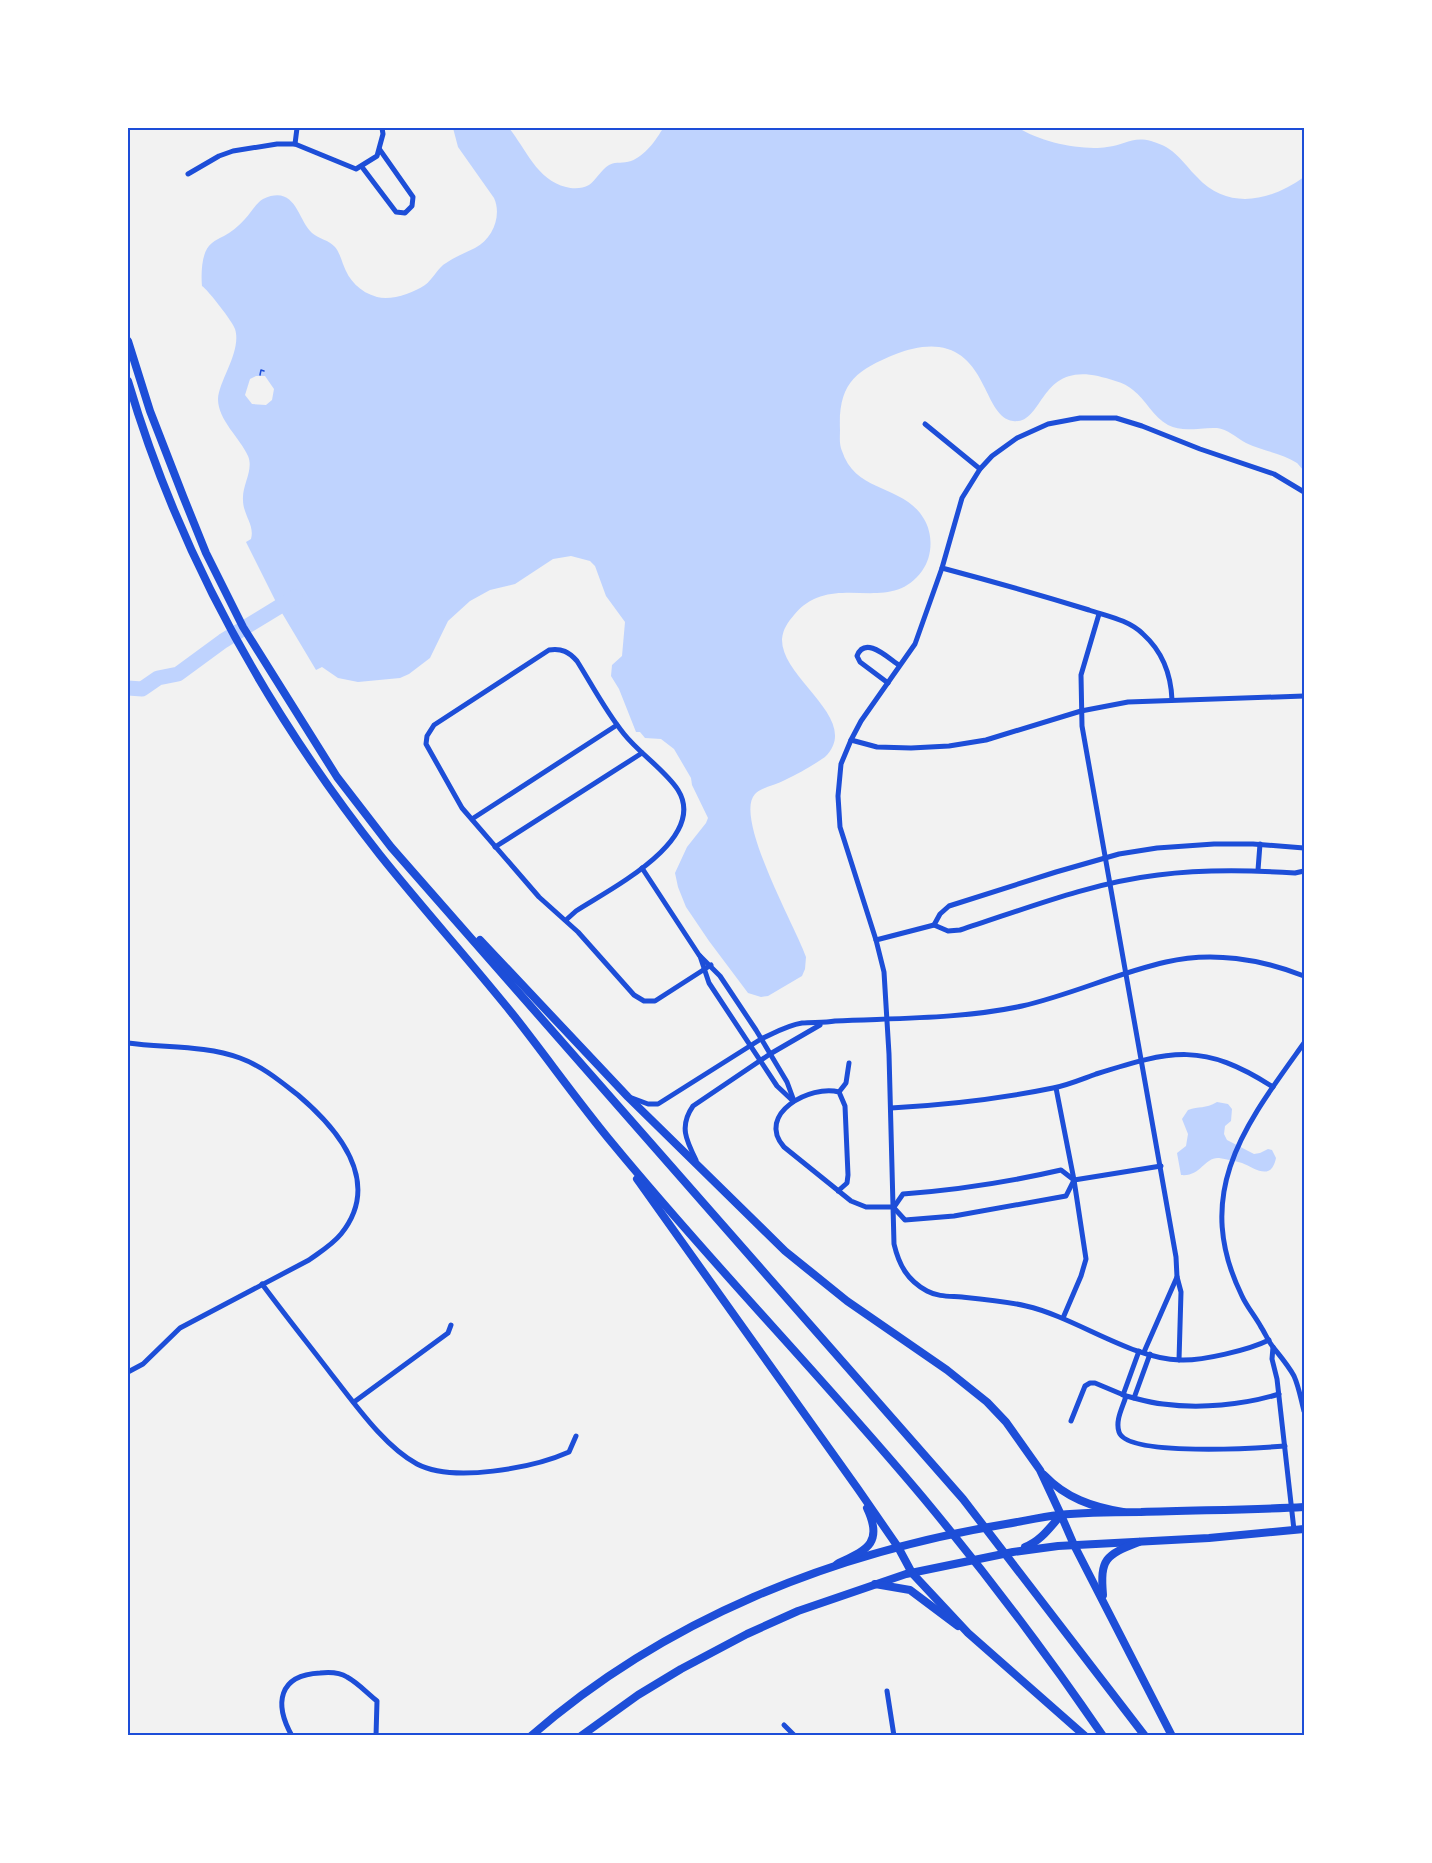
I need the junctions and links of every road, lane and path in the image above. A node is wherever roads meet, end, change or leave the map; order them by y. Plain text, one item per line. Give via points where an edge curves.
1 (297, 128) edge
2 (382, 128) edge
3 (295, 144) junction
4 (380, 150) junction
5 (362, 167) junction
6 (188, 174) dead end
7 (128, 341) edge
8 (261, 370) dead end
9 (260, 375) dead end
10 (128, 381) edge
11 (925, 424) dead end
12 (980, 469) junction
13 (1305, 492) edge
14 (942, 568) junction
15 (1099, 614) junction
16 (899, 665) junction
17 (888, 683) junction
18 (1305, 696) edge
19 (1172, 700) junction
20 (1081, 711) junction
21 (617, 725) junction
22 (851, 740) junction
23 (642, 753) junction
24 (472, 819) junction
25 (1260, 844) junction
26 (495, 847) junction
27 (1305, 848) edge
28 (1106, 856) junction
29 (642, 868) junction
30 (1258, 870) junction
31 (1305, 871) edge
32 (1111, 884) junction
33 (445, 907) junction
34 (566, 920) junction
35 (934, 925) junction
36 (876, 940) junction
37 (699, 955) junction
38 (711, 965) junction
39 (703, 969) junction
40 (1126, 974) junction
41 (1305, 976) edge
42 (886, 1019) junction
43 (821, 1024) junction
44 (761, 1039) junction
45 (1305, 1042) edge
46 (128, 1043) edge
47 (750, 1046) junction
48 (770, 1054) junction
49 (760, 1061) junction
50 (1143, 1061) junction
51 (849, 1063) dead end
52 (1273, 1087) junction
53 (1056, 1088) junction
54 (839, 1092) junction
55 (628, 1097) junction
56 (794, 1101) junction
57 (891, 1108) junction
58 (614, 1146) junction
59 (697, 1163) junction
60 (1161, 1166) junction
61 (1074, 1180) junction
62 (838, 1191) junction
63 (894, 1207) junction
64 (1177, 1277) junction
65 (262, 1284) junction
66 (1063, 1318) junction
67 (451, 1325) dead end
68 (1269, 1340) junction
69 (1273, 1347) junction
70 (1144, 1352) junction
71 (1179, 1360) junction
72 (128, 1372) edge
73 (1279, 1394) junction
74 (1125, 1395) junction
75 (1134, 1398) junction
76 (354, 1402) junction
77 (1305, 1411) edge
78 (1071, 1422) dead end
79 (576, 1436) dead end
80 (1285, 1446) junction
81 (1040, 1470) junction
82 (858, 1489) junction
83 (1292, 1507) junction
84 (1305, 1507) edge
85 (1123, 1512) junction
86 (1060, 1515) junction
87 (1305, 1529) edge
88 (1294, 1530) junction
89 (1138, 1542) junction
90 (1074, 1545) junction
91 (898, 1547) junction
92 (1013, 1552) junction
93 (837, 1564) junction
94 (912, 1573) junction
95 (875, 1584) junction
96 (1104, 1602) junction
97 (968, 1633) junction
98 (887, 1691) dead end
99 (784, 1725) dead end
100 (292, 1736) edge
101 (376, 1736) edge
102 (531, 1736) edge
103 (581, 1736) edge
104 (795, 1736) edge
105 (894, 1736) edge
106 (1085, 1736) edge
107 (1103, 1736) edge
108 (1145, 1736) edge
109 (1172, 1736) edge

1 - 3 street
2 - 4 street
3 - 5 street via 356,169
3 - 6 street via 233,151
4 - 5 street
4 - 5 street via 413,197 412,206 405,213 396,212
7 - 33 main road via 150,411 206,553 243,627 337,777 391,848
8 - 9 path
10 - 58 main road via 137,414 195,559 272,700 380,855 516,1018
11 - 12 street
12 - 13 street via 1017,438 1048,424 1080,418 1116,418 1274,474
12 - 14 street via 962,498
14 - 15 street
14 - 16 street via 915,644
15 - 19 street via 1142,633 1157,649 1166,665
15 - 20 street via 1081,675
16 - 17 street
16 - 17 street via 873,647 860,649 860,662
17 - 22 street
18 - 19 street
19 - 20 street via 1128,702
20 - 22 street via 986,740 949,746 877,747
20 - 28 street
21 - 23 street
21 - 24 street
21 - 24 street via 570,654 557,649 434,725 426,744 454,796
22 - 36 street via 842,764 840,827
23 - 26 street
23 - 29 street via 679,791 683,808 680,824 659,856
24 - 26 street
25 - 27 street
25 - 28 street via 1198,845
25 - 30 street
26 - 34 street via 539,897
28 - 32 street
28 - 35 street via 949,906
29 - 34 street
29 - 37 street
30 - 31 street
30 - 32 street via 1188,872
32 - 35 street via 960,930 948,931
32 - 40 street
33 - 55 main road via 464,922
33 - 108 main road via 963,1499
34 - 39 street via 634,995 644,1001 655,1001
35 - 36 street
36 - 42 street via 884,972
37 - 38 street
37 - 39 street
38 - 39 street
38 - 44 street
39 - 47 street
40 - 41 street via 1167,961 1229,957 1262,962
40 - 42 street via 1049,999 993,1011
40 - 50 street
42 - 43 street
42 - 57 street
43 - 44 street via 803,1023
43 - 48 street
44 - 47 street
44 - 48 street
45 - 52 street
46 - 65 street via 202,1051 241,1059 266,1071 329,1124 350,1156 358,1184 355,1206 341,1235 309,1260
47 - 49 street
47 - 55 street via 658,1104
48 - 49 street
48 - 56 street
49 - 56 street via 777,1086
49 - 59 street via 700,1100 688,1113 684,1130
50 - 52 street via 1177,1053 1203,1055 1239,1067
50 - 53 street
50 - 60 street
51 - 54 street via 846,1083
52 - 68 street via 1240,1140 1228,1169 1222,1219 1225,1246 1242,1296
53 - 57 street via 953,1104
53 - 61 street
54 - 56 street via 822,1091
54 - 62 street via 845,1106 849,1174
55 - 59 main road
56 - 62 street via 776,1118 777,1139
57 - 63 street
58 - 82 main road
58 - 107 main road via 930,1506 1066,1681
59 - 81 main road via 817,1279 987,1402
60 - 61 street
60 - 64 street
61 - 63 street via 1061,1170 1010,1181 903,1194
61 - 63 street via 1066,1196 954,1216 905,1220
61 - 66 street via 1086,1259
62 - 63 street via 866,1207
63 - 66 street via 898,1259 905,1274 916,1284 944,1296 1019,1304
64 - 70 street
64 - 71 street via 1181,1292
65 - 72 street via 180,1328 143,1364
65 - 76 street
66 - 70 street
67 - 76 street via 448,1334
68 - 69 street
68 - 71 street
69 - 73 street
69 - 77 street via 1294,1376
70 - 71 street
70 - 74 street
70 - 75 street
73 - 75 street via 1199,1406
73 - 80 street
74 - 75 street
74 - 78 street via 1090,1383 1085,1386
74 - 80 street via 1118,1421 1119,1433 1126,1441 1180,1449
76 - 79 street via 392,1446 433,1470 487,1472 554,1458 569,1452
80 - 83 street
81 - 85 main road via 1057,1488 1074,1498 1091,1506
81 - 86 main road
82 - 91 main road
82 - 93 main road via 874,1530 872,1543
83 - 84 main road
83 - 85 main road
83 - 88 street
85 - 86 main road
86 - 90 main road
86 - 91 main road
86 - 92 main road via 1033,1544
87 - 88 main road
88 - 89 main road
89 - 90 main road
89 - 96 main road via 1121,1548 1102,1566
90 - 92 main road
90 - 96 main road
91 - 93 main road
91 - 94 main road
92 - 94 main road
93 - 102 main road via 732,1605 669,1639 580,1697
94 - 95 main road
94 - 97 main road
95 - 97 main road via 910,1590
95 - 103 main road via 747,1634 681,1669
96 - 109 main road
97 - 106 main road
98 - 105 street
99 - 104 street
100 - 101 street via 280,1708 283,1694 298,1676 330,1672 347,1676 377,1701

